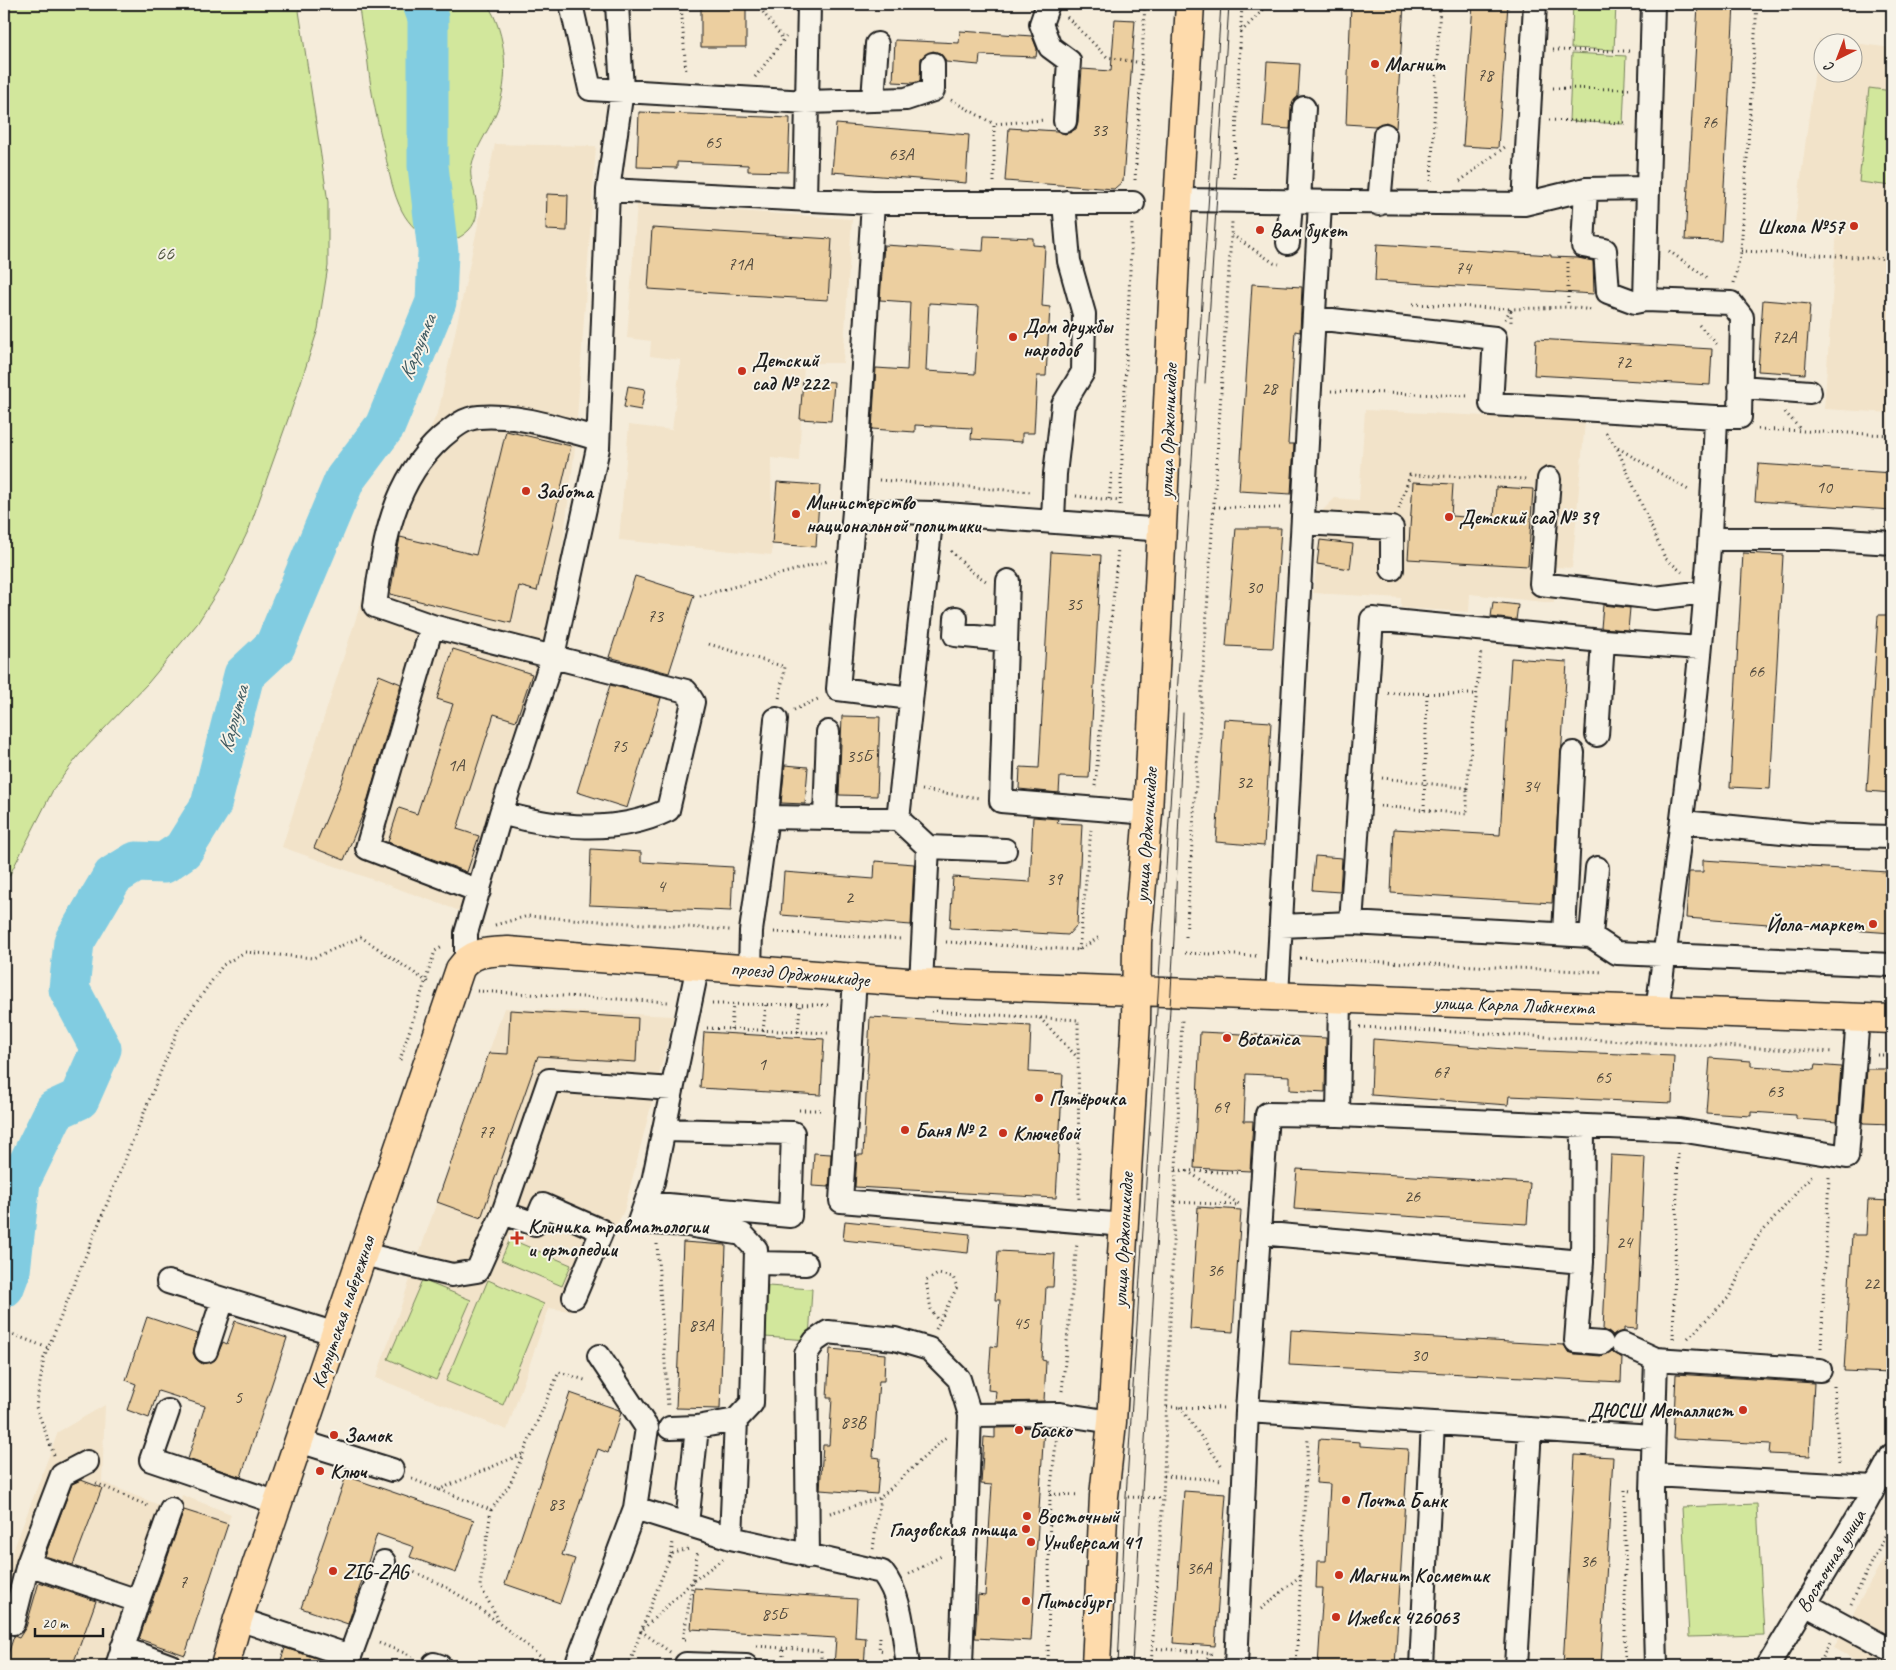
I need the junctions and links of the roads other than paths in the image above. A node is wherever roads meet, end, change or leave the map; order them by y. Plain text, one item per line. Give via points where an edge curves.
1 (571, 4) edge
2 (617, 4) edge
3 (809, 4) edge
4 (1190, 4) edge
5 (1535, 4) edge
6 (1653, 4) edge
7 (1055, 7) edge
8 (877, 44) dead end
9 (933, 64) dead end
10 (622, 90) junction
11 (873, 99) junction
12 (807, 102) junction
13 (1304, 108) dead end
14 (1064, 121) road end
15 (1385, 135) dead end
16 (1647, 188) junction
17 (1586, 189) junction
18 (608, 190) junction
19 (805, 200) junction
20 (1179, 200) junction
21 (1066, 202) junction
22 (1304, 202) junction
23 (873, 203) junction
24 (1133, 204) road end
25 (1379, 204) junction
26 (1524, 204) junction
27 (1288, 243) dead end
28 (1646, 300) junction
29 (1314, 318) junction
30 (1740, 387) junction
31 (1810, 392) dead end
32 (1716, 417) junction
33 (598, 439) junction
34 (1549, 480) road end
35 (854, 511) junction
36 (1303, 515) junction
37 (1054, 520) junction
38 (931, 522) junction
39 (1164, 530) junction
40 (1710, 539) junction
41 (1892, 543) edge
42 (1392, 569) dead end
43 (1008, 588) road end
44 (1705, 592) junction
45 (956, 618) dead end
46 (432, 626) junction
47 (1006, 640) junction
48 (1603, 641) junction
49 (1700, 648) junction
50 (553, 656) junction
51 (911, 698) junction
52 (776, 719) road end
53 (828, 732) dead end
54 (1597, 735) dead end
55 (1573, 753) dead end
56 (502, 813) junction
57 (1148, 813) junction
58 (767, 817) junction
59 (825, 818) junction
60 (898, 819) junction
61 (1683, 822) junction
62 (1892, 837) edge
63 (928, 847) junction
64 (1005, 850) dead end
65 (1597, 868) dead end
66 (479, 891) junction
67 (1351, 923) junction
68 (1281, 926) junction
69 (1564, 934) junction
70 (1591, 936) junction
71 (1664, 955) junction
72 (466, 959) junction
73 (1892, 965) edge
74 (698, 966) junction
75 (750, 970) junction
76 (855, 978) junction
77 (921, 983) junction
78 (1136, 991) junction
79 (1277, 996) junction
80 (1340, 998) junction
81 (1656, 1010) junction
82 (1858, 1018) junction
83 (1892, 1019) edge
84 (672, 1090) junction
85 (1338, 1115) junction
86 (1583, 1127) junction
87 (664, 1130) junction
88 (646, 1203) junction
89 (503, 1213) junction
90 (1124, 1225) junction
91 (1259, 1233) junction
92 (363, 1254) junction
93 (1582, 1262) junction
94 (756, 1263) junction
95 (806, 1264) dead end
96 (168, 1282) dead end
97 (574, 1297) dead end
98 (223, 1299) junction
99 (336, 1334) junction
100 (206, 1351) dead end
101 (599, 1356) dead end
102 (1667, 1357) junction
103 (1820, 1370) road end
104 (1247, 1410) junction
105 (168, 1411) dead end
106 (970, 1415) junction
107 (736, 1420) junction
108 (1112, 1422) junction
109 (1433, 1423) junction
110 (697, 1427) junction
111 (670, 1428) road end
112 (1530, 1429) junction
113 (1653, 1437) junction
114 (299, 1441) junction
115 (1891, 1459) edge
116 (75, 1469) road end
117 (392, 1470) road end
118 (1652, 1483) junction
119 (1874, 1488) junction
120 (278, 1503) junction
121 (636, 1508) junction
122 (170, 1512) road end
123 (687, 1524) junction
124 (739, 1540) junction
125 (808, 1557) junction
126 (384, 1562) road end
127 (28, 1564) junction
128 (138, 1601) junction
129 (1805, 1604) junction
130 (238, 1620) junction
131 (13, 1623) dead end
132 (1892, 1651) edge
133 (120, 1657) edge
134 (1237, 1661) edge
135 (1777, 1663) edge
136 (686, 1665) edge
137 (171, 1666) edge
138 (225, 1666) edge
139 (576, 1666) edge
140 (746, 1666) edge
141 (908, 1666) edge
142 (961, 1666) edge
143 (1096, 1666) edge
144 (1420, 1666) edge
145 (1516, 1666) edge
146 (1656, 1666) edge

1 - 10 street via 590,89
2 - 10 street
3 - 12 street
4 - 20 main road, улица Орджоникидзе
5 - 26 street
6 - 16 street
7 - 14 street via 1041,24 1050,47 1069,61
8 - 11 street
9 - 11 street via 933,90 906,99
10 - 12 street
10 - 18 street
11 - 12 street
12 - 19 street
13 - 22 street
15 - 25 street
16 - 17 street
16 - 28 street
17 - 26 street
17 - 28 street via 1583,246 1605,250 1608,292 1635,302
18 - 19 street
18 - 33 street
19 - 23 street
20 - 22 street
20 - 39 main road, улица Орджоникидзе
21 - 23 street
21 - 24 street
21 - 37 street via 1069,261 1084,314 1083,372 1063,405 1053,494
22 - 25 street
22 - 27 street
22 - 29 street
23 - 35 street
25 - 26 street
28 - 30 street via 1731,299 1742,317
29 - 32 street via 1503,333 1491,404
29 - 36 street
30 - 31 street
30 - 32 street via 1740,417
32 - 40 street
33 - 46 street via 514,417 476,417 455,425 429,449 399,495 380,566 375,606
33 - 50 street
34 - 44 street via 1541,584 1655,598
35 - 38 street
35 - 51 street via 838,689
36 - 42 street via 1392,528
36 - 68 street
37 - 38 street
37 - 39 street
38 - 51 street
39 - 57 main road, улица Орджоникидзе
40 - 41 street via 1830,539
40 - 44 street
43 - 47 street
44 - 49 street
45 - 47 street via 955,635
46 - 50 street
46 - 66 street via 367,848
47 - 57 street via 1001,801
48 - 49 street
48 - 54 street
48 - 67 street via 1372,619
49 - 61 street
50 - 56 street
50 - 56 street via 686,691 692,702 668,810 649,819 591,828
51 - 60 street
52 - 58 street
53 - 59 street
55 - 69 street
56 - 66 street
57 - 78 main road, улица Орджоникидзе
58 - 59 street
58 - 75 street via 751,931
59 - 60 street
60 - 63 street
61 - 62 street via 1812,835
61 - 71 street
63 - 64 street
63 - 77 street
65 - 70 street
66 - 72 street via 466,933
67 - 68 street
67 - 69 street
68 - 79 street
69 - 70 street
70 - 71 street via 1617,954
71 - 73 street
71 - 81 street
72 - 74 main road, проезд Орджоникидзе via 484,952 508,951
72 - 92 main road, Карлутская набережная
74 - 75 main road, проезд Орджоникидзе
74 - 84 street
75 - 76 main road, проезд Орджоникидзе
76 - 77 main road, проезд Орджоникидзе
76 - 90 street via 841,1201
77 - 78 main road, проезд Орджоникидзе
78 - 79 main road, улица Карла Либкнехта
78 - 90 main road, улица Орджоникидзе
79 - 80 main road, улица Карла Либкнехта
80 - 81 main road, улица Карла Либкнехта
80 - 85 street
81 - 82 main road, улица Карла Либкнехта
82 - 83 main road, улица Карла Либкнехта
82 - 86 street via 1847,1157 1679,1130
84 - 87 street
84 - 89 street via 549,1080
85 - 86 street
85 - 91 street via 1266,1114
86 - 93 street
87 - 88 street
87 - 88 street via 793,1133 790,1216
88 - 94 street via 639,1222 687,1225 742,1234 756,1249
89 - 92 street via 476,1271 452,1275
89 - 97 street via 535,1224 543,1205 602,1231
90 - 108 main road, улица Орджоникидзе
91 - 93 street
91 - 104 street
92 - 99 main road, Карлутская набережная
93 - 102 street via 1576,1341 1613,1343
94 - 95 street
94 - 107 street via 752,1403
96 - 98 street
98 - 99 street
98 - 100 street
99 - 114 main road, Карлутская набережная
101 - 121 street via 647,1428
102 - 103 street
102 - 113 street
104 - 109 street
104 - 134 street via 1238,1481
105 - 120 street via 151,1460
106 - 108 street via 1060,1414
106 - 125 street via 959,1379 929,1348 894,1338 828,1332 815,1341 806,1354
106 - 142 street
107 - 110 street
107 - 124 street
108 - 143 main road, улица Орджоникидзе via 1104,1496
109 - 112 street
109 - 144 street
110 - 111 street
110 - 123 street
112 - 113 street
112 - 145 street
113 - 118 street
114 - 117 street
114 - 120 main road, Карлутская набережная
115 - 119 street, Восточная улица
116 - 127 street
118 - 119 street
118 - 146 street
119 - 129 street, Восточная улица
120 - 130 main road, Карлутская набережная
121 - 123 street
121 - 139 street
122 - 128 street
123 - 124 street
124 - 125 street
125 - 141 street via 882,1572 892,1584 898,1603
126 - 130 street via 350,1656
127 - 128 street
127 - 131 street
128 - 133 street
129 - 132 street
129 - 135 street, Восточная улица
130 - 138 main road, Карлутская набережная
133 - 137 street
136 - 140 street

